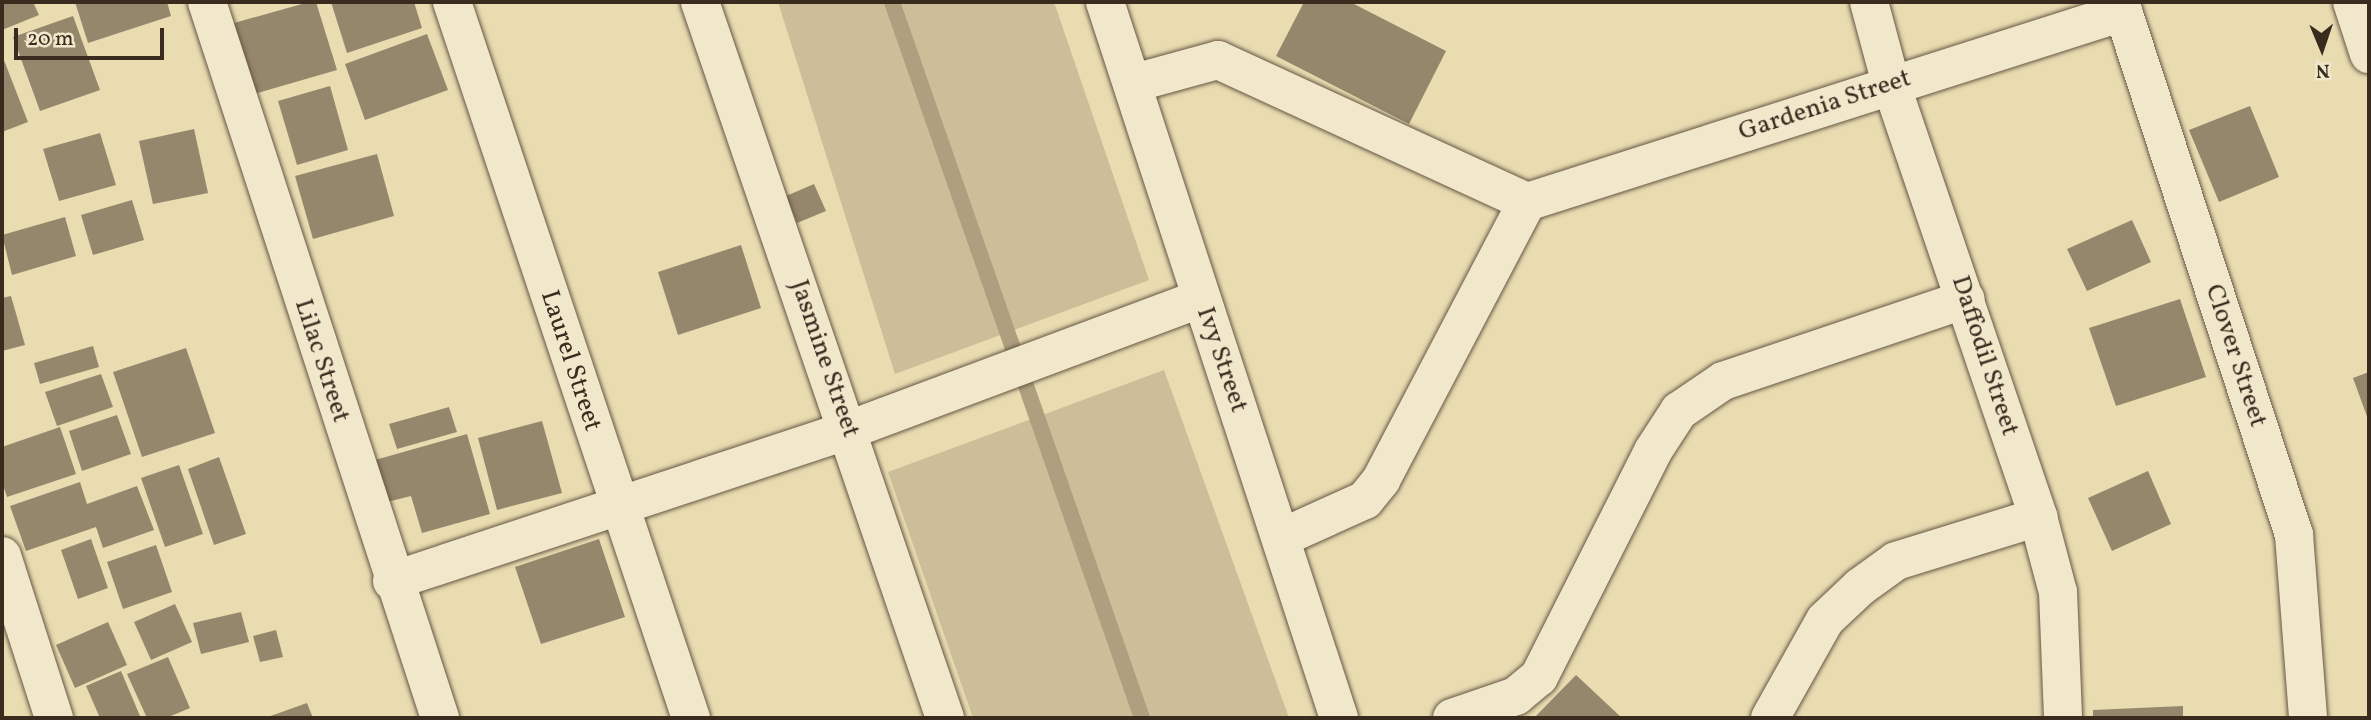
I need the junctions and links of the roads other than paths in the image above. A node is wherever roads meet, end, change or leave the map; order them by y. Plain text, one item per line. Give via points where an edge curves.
1 (207, 2) edge
2 (452, 2) edge
3 (700, 2) edge
4 (1105, 2) edge
5 (1868, 2) edge
6 (2352, 2) edge
7 (2121, 7) edge
8 (2369, 54) edge
9 (1134, 83) junction
10 (1891, 84) junction
11 (1528, 202) junction
12 (1200, 299) junction
13 (1966, 299) junction
14 (849, 430) junction
15 (617, 505) junction
16 (2038, 517) junction
17 (1283, 537) junction
18 (2, 556) edge
19 (392, 581) junction
20 (54, 718) edge
21 (440, 718) edge
22 (691, 718) edge
23 (945, 718) edge
24 (1339, 718) edge
25 (1452, 718) edge
26 (1770, 718) edge
27 (2063, 718) edge
28 (2308, 718) edge

1 - 19 street, Lilac Street
2 - 15 street, Laurel Street
3 - 14 street, Jasmine Street
4 - 9 street, Ivy Street
5 - 10 street, Daffodil Street
6 - 8 street
7 - 10 street, Gardenia Street
7 - 28 street, Clover Street via 2294,535
9 - 11 street via 1217,60
9 - 12 street, Ivy Street
10 - 11 street, Gardenia Street
10 - 13 street, Daffodil Street
11 - 17 street via 1381,480 1365,499
12 - 14 street
12 - 17 street, Ivy Street
13 - 16 street, Daffodil Street
13 - 25 street via 1723,381 1679,411 1647,464 1539,677 1516,696
14 - 15 street
14 - 23 street, Jasmine Street
15 - 19 street
15 - 22 street, Laurel Street
16 - 26 street via 1896,561 1860,587 1825,620
16 - 27 street, Daffodil Street via 2057,592
17 - 24 street, Ivy Street
18 - 20 street
19 - 21 street, Lilac Street

